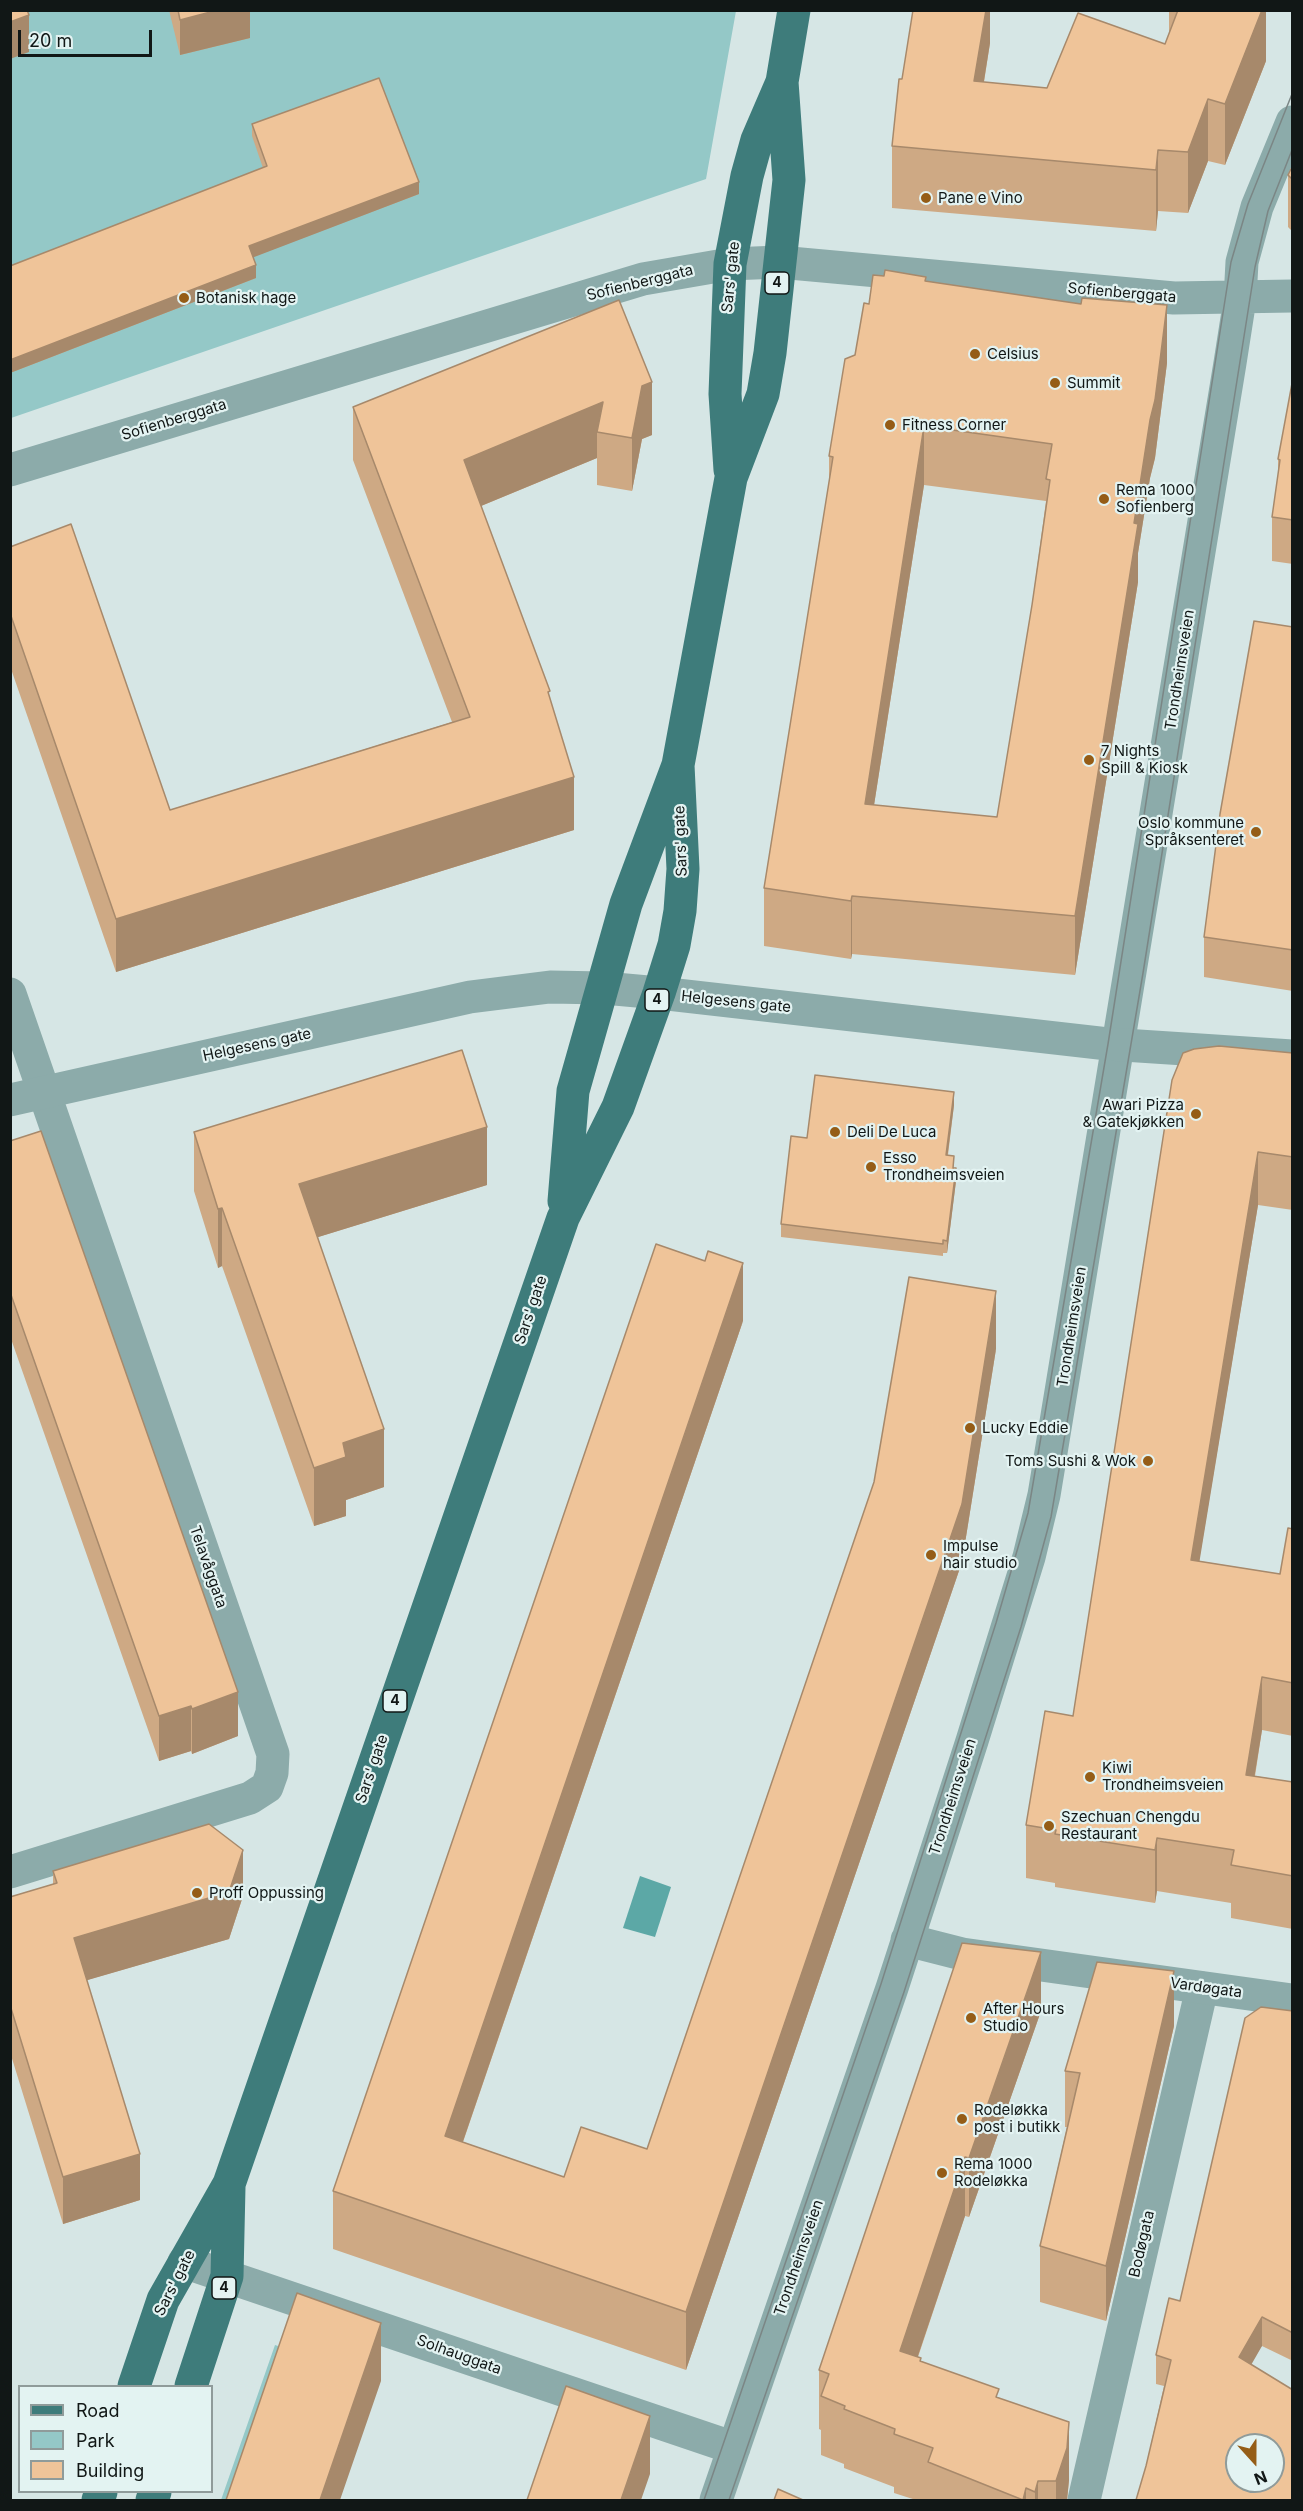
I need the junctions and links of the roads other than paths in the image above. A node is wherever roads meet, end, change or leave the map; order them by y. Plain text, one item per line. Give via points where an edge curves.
1 (794, 10) edge
2 (782, 82) junction
3 (1293, 122) edge
4 (779, 262) junction
5 (730, 264) junction
6 (1293, 296) edge
7 (1240, 299) junction
8 (10, 470) edge
9 (731, 478) junction
10 (678, 765) junction
11 (604, 988) junction
12 (659, 993) junction
13 (10, 994) edge
14 (1118, 1044) junction
15 (1293, 1056) edge
16 (45, 1091) junction
17 (10, 1100) edge
18 (563, 1218) junction
19 (10, 1872) edge
20 (907, 1940) junction
21 (1202, 1988) junction
22 (1293, 2000) edge
23 (229, 2184) junction
24 (184, 2262) junction
25 (227, 2276) junction
26 (134, 2385) edge
27 (191, 2385) edge
28 (734, 2448) junction
29 (716, 2500) edge
30 (1084, 2500) edge

1 - 2 main road, Sars' gate / 4
2 - 4 main road, Sars' gate / 4 via 789,180
2 - 5 main road, Sars' gate / 4 via 757,140
3 - 7 street, Trondheimsveien via 1257,207 1242,262
4 - 5 street, Sofienberggata
4 - 7 street, Sofienberggata via 1174,298
4 - 9 main road, Sars' gate / 4 via 763,394
5 - 8 street, Sofienberggata via 643,279
5 - 9 main road, Sars' gate / 4 via 724,394
6 - 7 street, Sofienberggata
7 - 14 street, Trondheimsveien
9 - 10 main road, Sars' gate / 4
10 - 11 main road, Sars' gate / 4 via 640,860
10 - 12 main road, Sars' gate / 4 via 683,869 680,911
11 - 12 street, Helgesens gate
11 - 16 street, Helgesens gate via 550,987 470,998
11 - 18 main road, Sars' gate / 4 via 573,1091
12 - 14 street, Helgesens gate
12 - 18 main road, Sars' gate / 4 via 618,1107
13 - 16 street, Telavåggata
14 - 15 street, Helgesens gate
14 - 20 street, Trondheimsveien via 1044,1495 998,1658
16 - 17 street, Helgesens gate
16 - 19 street, Telavåggata via 273,1754 267,1787 250,1798
18 - 23 main road, Sars' gate / 4
20 - 21 street, Vardøgata via 962,1954
20 - 28 street, Trondheimsveien
21 - 22 street, Vardøgata
21 - 30 street, Bodøgata
23 - 24 main road, Sars' gate / 4
23 - 25 main road, Sars' gate / 4
24 - 25 street, Solhauggata
24 - 26 main road, Sars' gate / 4 via 163,2300
25 - 27 main road, Sars' gate / 4
25 - 28 street, Solhauggata
28 - 29 street, Trondheimsveien

